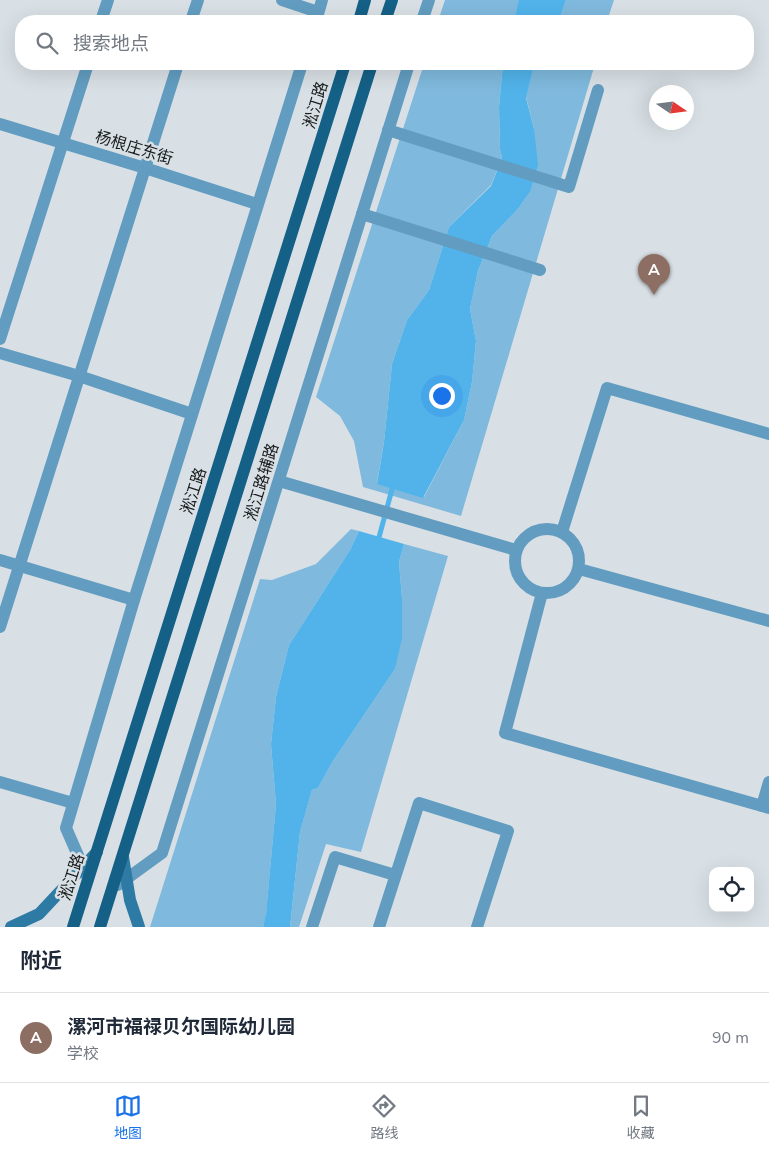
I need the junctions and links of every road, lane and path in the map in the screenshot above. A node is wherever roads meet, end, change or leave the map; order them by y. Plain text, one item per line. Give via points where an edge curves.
1 (108, 0) edge
2 (198, 0) edge
3 (282, 0) edge
4 (365, 0) edge
5 (392, 0) edge
6 (429, 0) edge
7 (319, 11) edge
8 (103, 15) edge
9 (193, 15) edge
10 (360, 15) edge
11 (387, 15) edge
12 (424, 15) edge
13 (86, 70) edge
14 (176, 70) edge
15 (300, 70) edge
16 (344, 70) edge
17 (370, 70) edge
18 (407, 70) edge
19 (598, 90) dead end
20 (0, 124) edge
21 (388, 130) junction
22 (63, 143) junction
23 (145, 168) junction
24 (257, 204) junction
25 (362, 214) junction
26 (540, 270) dead end
27 (0, 339) edge
28 (0, 353) edge
29 (79, 376) junction
30 (192, 414) junction
31 (769, 434) edge
32 (279, 481) junction
33 (562, 532) junction
34 (516, 550) junction
35 (0, 560) edge
36 (20, 565) junction
37 (579, 569) junction
38 (542, 593) junction
39 (134, 600) junction
40 (769, 622) edge
41 (0, 628) edge
42 (0, 782) edge
43 (769, 782) edge
44 (73, 803) junction
45 (766, 807) edge
46 (123, 857) junction
47 (86, 872) junction
48 (395, 875) junction
49 (127, 880) junction
50 (114, 887) junction
51 (11, 927) edge
52 (73, 927) edge
53 (100, 927) edge
54 (139, 927) edge
55 (312, 927) edge
56 (379, 927) edge
57 (477, 927) edge

1 - 8 street
2 - 9 street
3 - 7 street
4 - 10 main road
5 - 11 main road
6 - 12 street
13 - 22 street
14 - 23 street
15 - 24 street
16 - 47 main road, 淞江路 via 97,852
17 - 46 main road
18 - 21 street, 淞江路辅路
19 - 21 street via 569,188
20 - 22 street, 杨根庄东街
21 - 25 street, 淞江路辅路
22 - 23 street, 杨根庄东街
22 - 27 street
23 - 24 street, 杨根庄东街
23 - 29 street
24 - 30 street
25 - 26 street
25 - 32 street, 淞江路辅路
28 - 29 street
29 - 30 street
29 - 36 street
30 - 39 street
31 - 33 street via 606,388
32 - 34 street
32 - 49 street, 淞江路辅路 via 162,853
33 - 34 street via 540,529 530,533
33 - 37 street via 577,547
34 - 38 street via 514,561 521,580 528,588
35 - 36 street
36 - 39 street
36 - 41 street
37 - 38 street via 568,587 559,592
37 - 40 street
38 - 45 street via 505,733
39 - 44 street
42 - 44 street
43 - 45 street
44 - 47 street via 66,828
46 - 49 main road
46 - 50 main road
47 - 51 main road via 39,914
47 - 52 main road, 淞江路
48 - 55 street via 335,857
48 - 56 street
48 - 57 street via 419,803 508,830
49 - 50 street, 淞江路辅路
49 - 54 main road
50 - 53 main road

